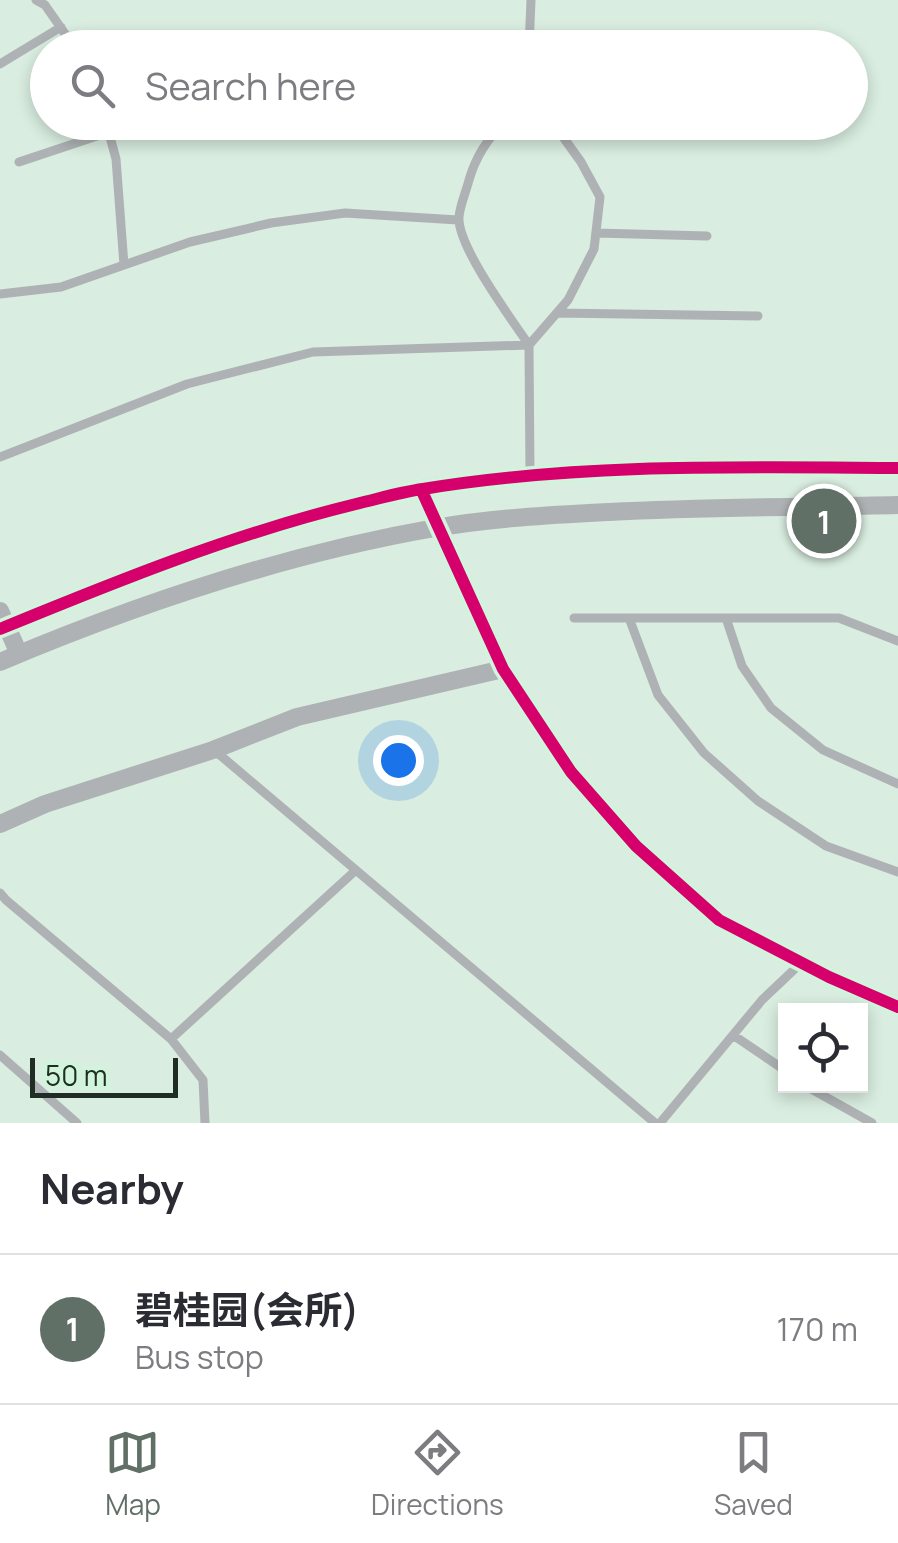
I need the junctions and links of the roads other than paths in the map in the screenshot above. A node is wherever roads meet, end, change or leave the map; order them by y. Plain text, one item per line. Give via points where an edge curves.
1 (532, 0) edge
2 (43, 2) edge
3 (60, 27) junction
4 (55, 30) edge
5 (62, 30) edge
6 (530, 30) edge
7 (30, 46) edge
8 (0, 64) edge
9 (76, 140) edge
10 (110, 140) edge
11 (492, 140) edge
12 (565, 140) edge
13 (19, 162) dead end
14 (458, 220) junction
15 (596, 233) junction
16 (707, 236) dead end
17 (124, 266) junction
18 (0, 294) edge
19 (557, 312) junction
20 (758, 316) dead end
21 (529, 345) junction
22 (0, 456) edge
23 (898, 468) edge
24 (530, 476) junction
25 (421, 489) junction
26 (898, 506) edge
27 (437, 527) junction
28 (574, 618) dead end
29 (629, 618) junction
30 (726, 618) junction
31 (2, 622) edge
32 (898, 641) edge
33 (20, 654) junction
34 (0, 662) edge
35 (504, 669) junction
36 (213, 750) junction
37 (898, 784) edge
38 (0, 824) edge
39 (356, 870) junction
40 (898, 872) edge
41 (0, 893) edge
42 (801, 962) junction
43 (898, 1007) edge
44 (733, 1035) junction
45 (171, 1038) junction
46 (0, 1055) edge
47 (778, 1066) edge
48 (818, 1093) edge
49 (78, 1123) edge
50 (205, 1123) edge
51 (658, 1123) edge
52 (872, 1123) edge

1 - 6 lane
2 - 3 lane
3 - 4 lane
3 - 5 lane
7 - 8 lane
9 - 13 lane
10 - 17 lane
11 - 14 lane via 474,162
12 - 15 lane via 600,198
14 - 17 lane via 345,214 271,223
14 - 21 lane via 471,255
15 - 16 lane
15 - 19 lane via 594,249
17 - 18 lane via 61,287
19 - 20 lane
19 - 21 lane
21 - 22 lane via 313,352 187,384
21 - 24 lane
23 - 24 street via 686,466
24 - 25 street
25 - 27 street
25 - 31 street via 288,521
26 - 27 street via 666,509
27 - 33 street via 301,556 162,598
27 - 35 street
28 - 29 lane
29 - 30 lane
29 - 40 lane via 658,695 704,752 758,801 826,846
30 - 32 lane via 839,618
30 - 37 lane via 742,666 771,708 823,750
31 - 33 street
33 - 34 street
35 - 36 street via 297,718
35 - 42 street via 571,772 636,846 720,920
36 - 38 street
36 - 39 lane
39 - 45 lane
39 - 51 lane
41 - 45 lane
42 - 43 street
42 - 44 lane
44 - 47 lane
44 - 51 lane
45 - 50 lane via 203,1080
46 - 49 lane
48 - 52 lane

